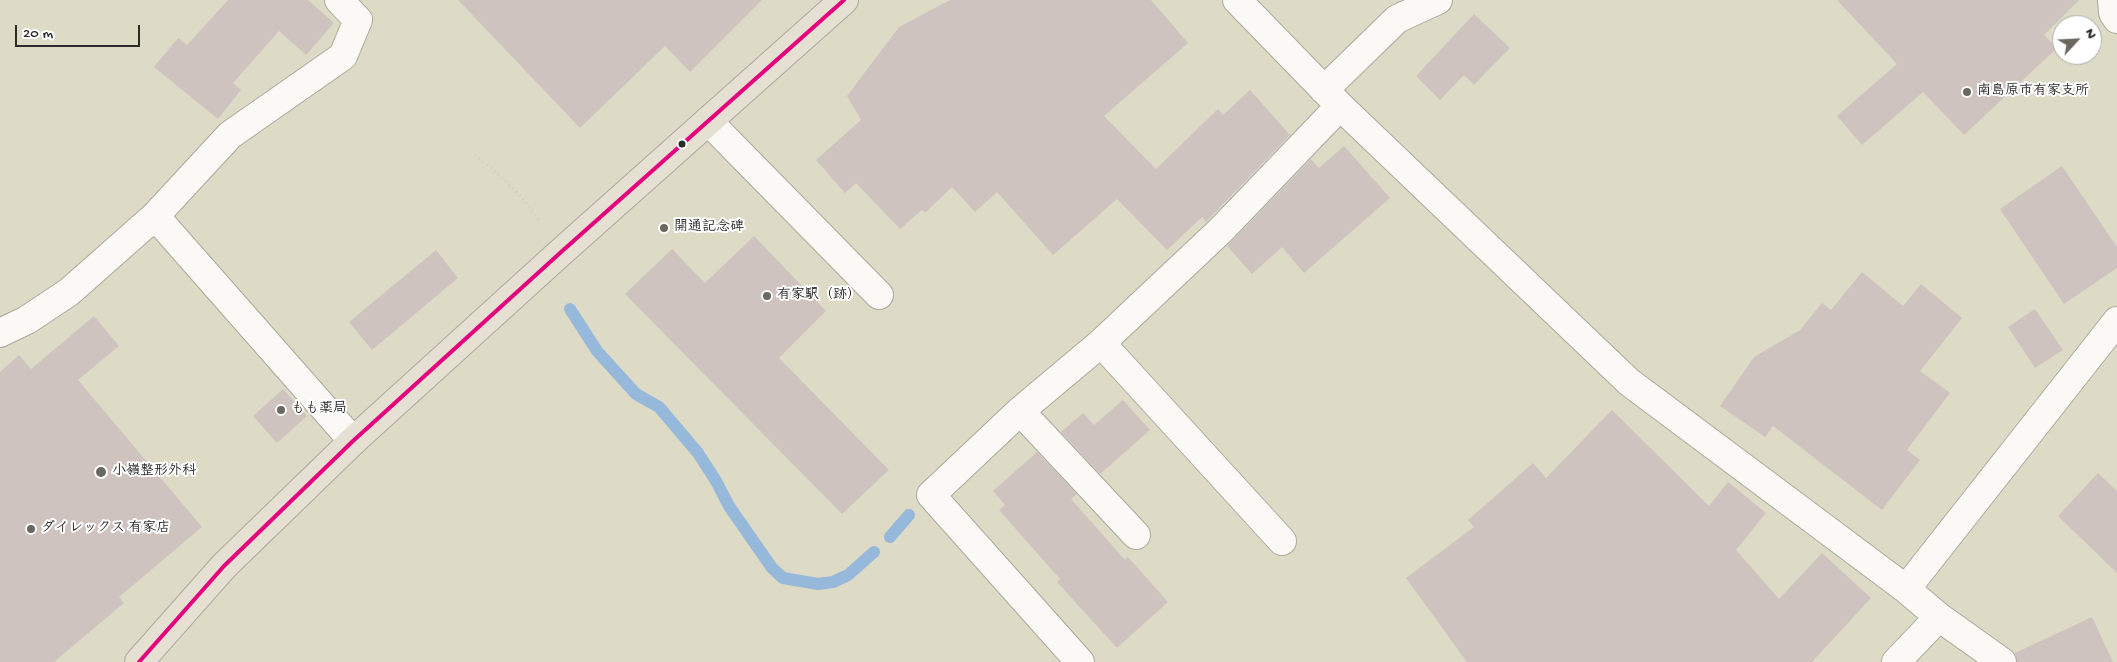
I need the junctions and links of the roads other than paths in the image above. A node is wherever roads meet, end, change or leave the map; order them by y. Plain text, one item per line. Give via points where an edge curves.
1 (338, 0) edge
2 (844, 0) edge
3 (1237, 0) edge
4 (1438, 0) edge
5 (2112, 0) edge
6 (2117, 18) edge
7 (1332, 98) junction
8 (708, 121) junction
9 (155, 216) junction
10 (879, 296) dead end
11 (2117, 321) edge
12 (0, 333) edge
13 (1101, 342) junction
14 (1020, 411) junction
15 (353, 441) junction
16 (1136, 535) dead end
17 (1282, 541) dead end
18 (1906, 589) junction
19 (1939, 617) junction
20 (138, 662) edge
21 (1080, 662) edge
22 (1896, 662) edge
23 (2002, 662) edge

1 - 9 street via 358,20 343,56 230,135
2 - 8 main road
3 - 7 street
4 - 7 street via 1397,19
5 - 6 street via 2113,13
7 - 13 street via 1221,230
7 - 18 street via 1629,382
8 - 10 street
8 - 15 main road
9 - 12 street via 69,292 27,320
9 - 15 street
11 - 18 street
13 - 14 street
13 - 17 street
14 - 16 street
14 - 21 street via 931,495
15 - 20 main road via 224,566
18 - 19 street
19 - 22 street
19 - 23 street

